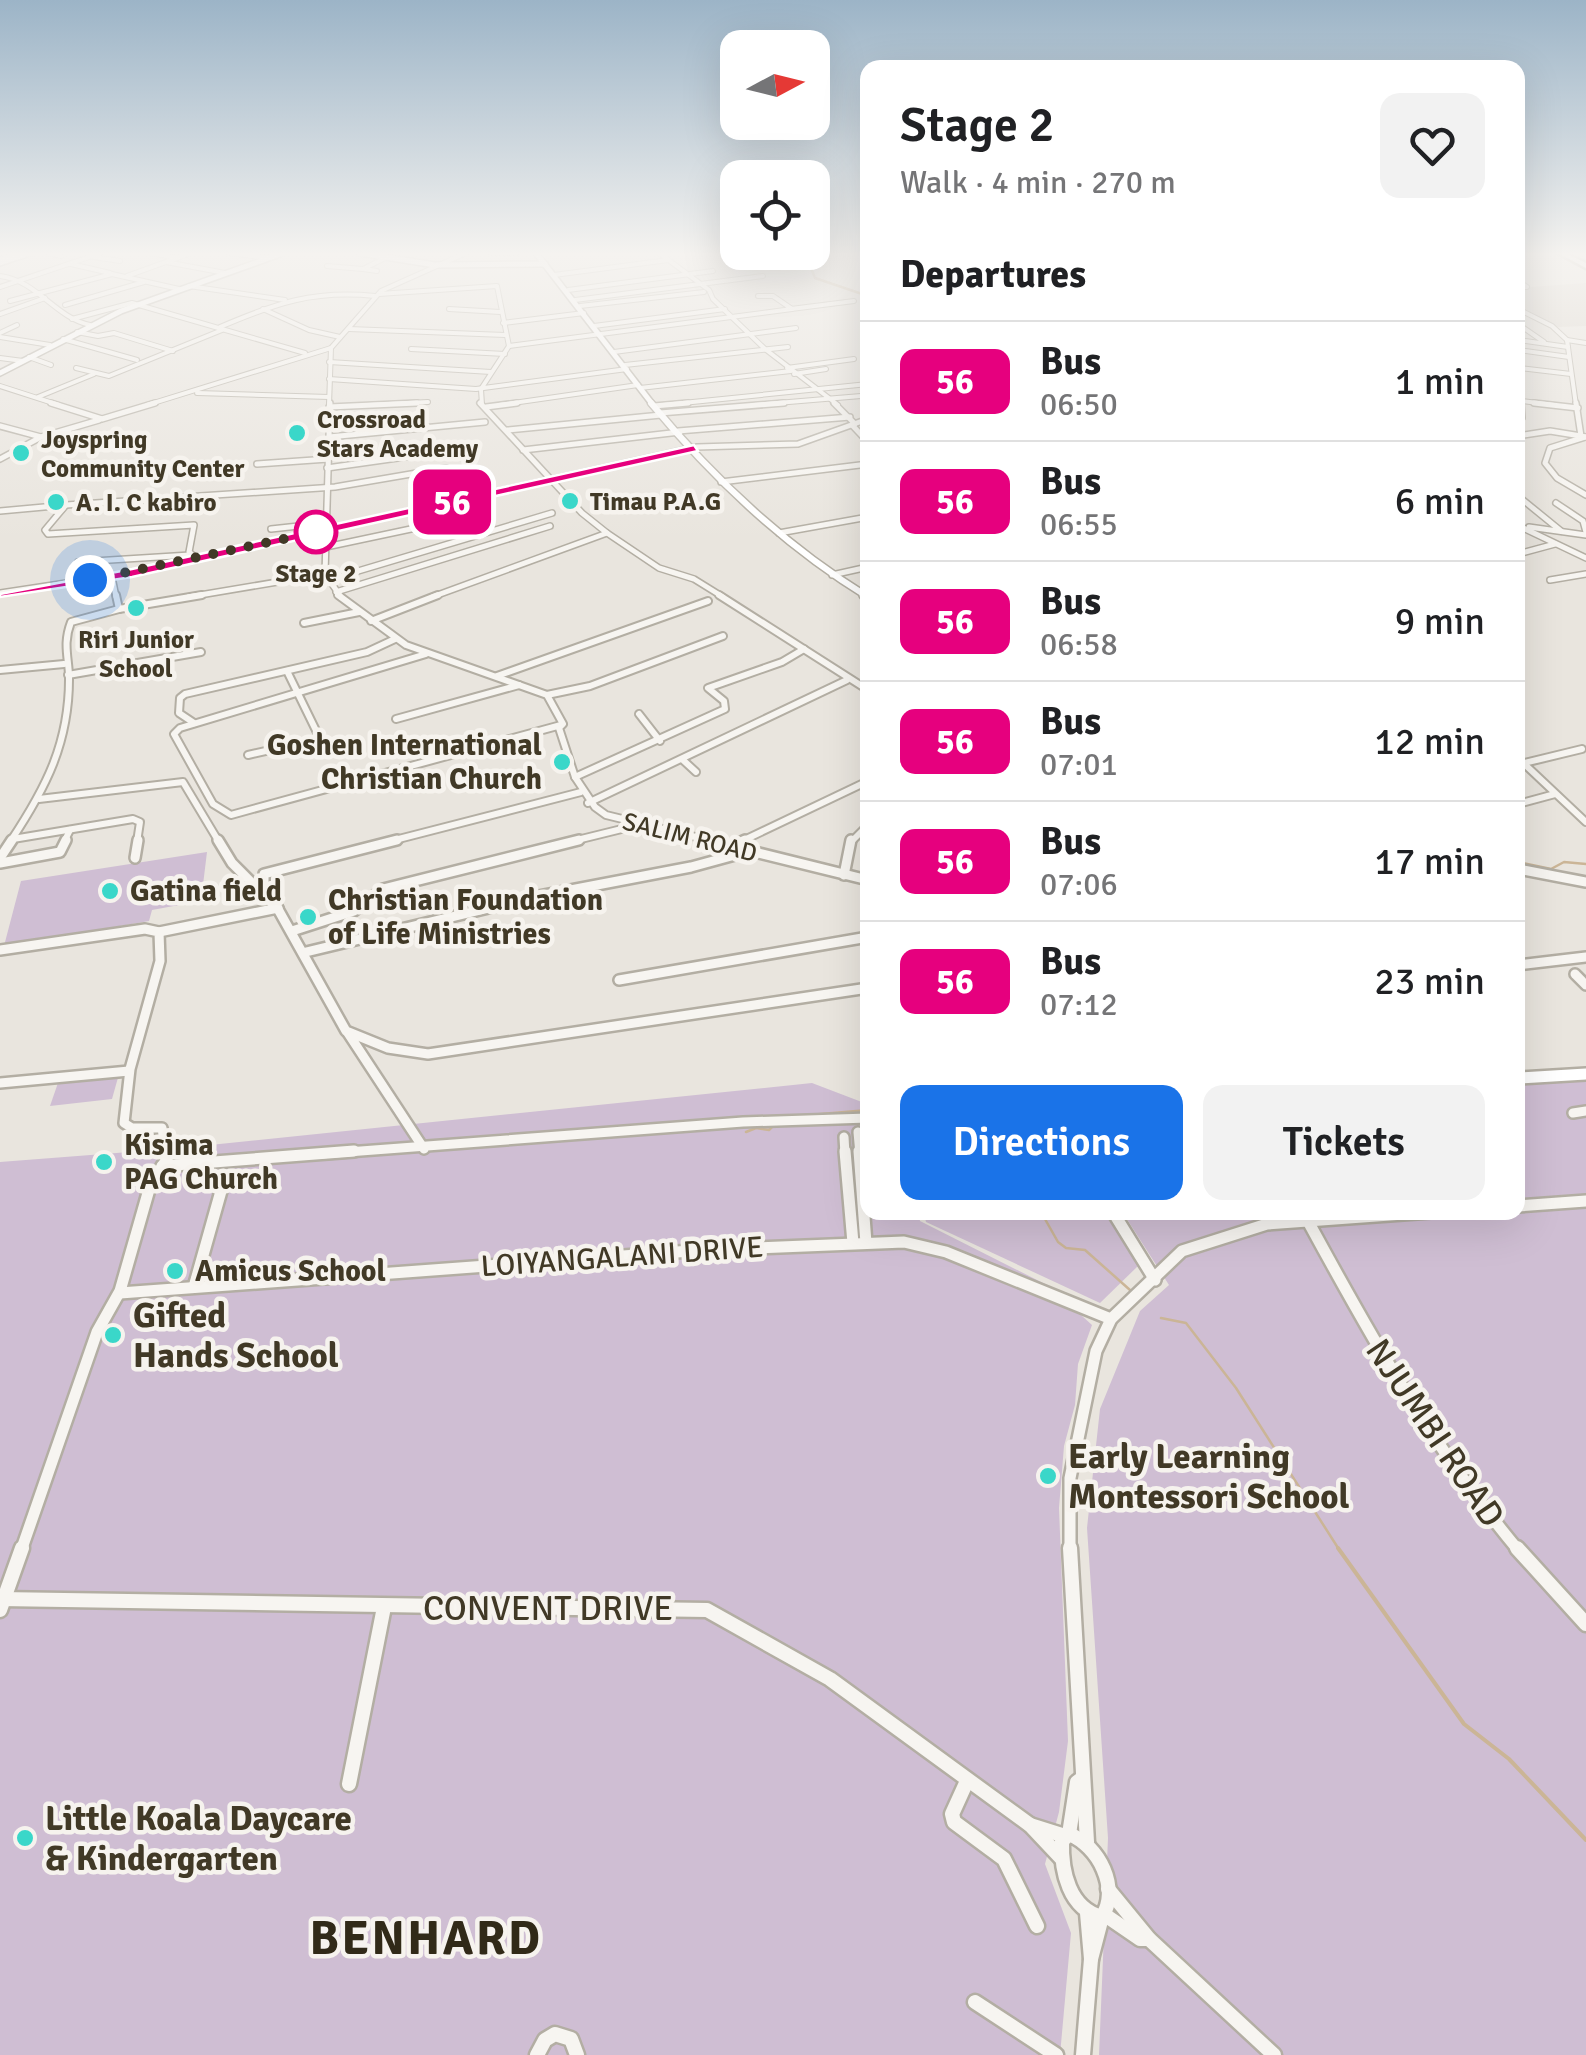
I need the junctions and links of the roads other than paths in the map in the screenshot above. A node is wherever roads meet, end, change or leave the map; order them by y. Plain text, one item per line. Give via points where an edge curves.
1 (331, 348) edge
2 (43, 349) edge
3 (98, 349) edge
4 (166, 349) edge
5 (177, 349) edge
6 (290, 349) edge
7 (327, 349) edge
8 (411, 349) dead end
9 (508, 349) edge
10 (612, 349) edge
11 (641, 349) edge
12 (758, 349) edge
13 (766, 349) edge
14 (1568, 349) edge
15 (173, 351) junction
16 (1525, 351) edge
17 (614, 352) junction
18 (307, 354) junction
19 (505, 354) junction
20 (1569, 356) junction
21 (0, 358) edge
22 (26, 359) junction
23 (137, 360) dead end
24 (857, 361) dead end
25 (329, 362) junction
26 (51, 365) dead end
27 (626, 367) junction
28 (1525, 367) edge
29 (76, 368) dead end
30 (791, 371) junction
31 (491, 372) junction
32 (0, 373) edge
33 (94, 374) junction
34 (1571, 374) junction
35 (329, 379) junction
36 (860, 385) edge
37 (0, 386) edge
38 (639, 387) junction
39 (481, 389) junction
40 (814, 390) junction
41 (187, 393) junction
42 (860, 396) edge
43 (38, 397) junction
44 (826, 399) junction
45 (1576, 399) junction
46 (1586, 400) edge
47 (329, 402) junction
48 (428, 402) dead end
49 (1525, 402) edge
50 (486, 407) junction
51 (658, 411) junction
52 (1581, 414) edge
53 (850, 417) junction
54 (102, 420) junction
55 (485, 422) dead end
56 (860, 422) edge
57 (854, 425) junction
58 (0, 426) edge
59 (507, 430) junction
60 (679, 432) junction
61 (860, 432) edge
62 (52, 434) junction
63 (1525, 435) edge
64 (1584, 436) edge
65 (41, 437) junction
66 (330, 438) junction
67 (117, 442) dead end
68 (694, 448) junction
69 (523, 450) junction
70 (433, 454) dead end
71 (0, 458) edge
72 (328, 463) junction
73 (257, 464) dead end
74 (860, 465) edge
75 (446, 468) dead end
76 (550, 480) junction
77 (721, 482) junction
78 (326, 487) junction
79 (1584, 494) edge
80 (1525, 502) edge
81 (66, 505) junction
82 (0, 511) edge
83 (552, 513) dead end
84 (860, 518) edge
85 (326, 526) junction
86 (425, 526) dead end
87 (550, 526) dead end
88 (1525, 527) edge
89 (271, 529) dead end
90 (1525, 529) edge
91 (1561, 531) junction
92 (608, 533) junction
93 (779, 533) junction
94 (1586, 534) edge
95 (1555, 544) junction
96 (326, 547) junction
97 (1525, 552) edge
98 (194, 557) junction
99 (1586, 558) edge
100 (78, 562) dead end
101 (860, 569) edge
102 (1586, 574) edge
103 (832, 575) junction
104 (112, 577) junction
105 (326, 577) junction
106 (1550, 580) dead end
107 (336, 592) junction
108 (860, 592) edge
109 (0, 594) edge
110 (708, 601) dead end
111 (119, 608) junction
112 (360, 612) junction
113 (371, 621) junction
114 (304, 623) dead end
115 (723, 636) dead end
116 (395, 638) junction
117 (804, 649) junction
118 (201, 652) dead end
119 (427, 654) junction
120 (64, 664) junction
121 (0, 670) edge
122 (288, 670) junction
123 (68, 675) junction
124 (496, 676) junction
125 (847, 680) junction
126 (522, 684) junction
127 (860, 686) edge
128 (299, 693) junction
129 (547, 695) junction
130 (639, 714) dead end
131 (396, 718) dead end
132 (194, 724) junction
133 (561, 726) junction
134 (320, 739) junction
135 (660, 741) junction
136 (1582, 749) dead end
137 (327, 753) dead end
138 (248, 756) dead end
139 (683, 760) junction
140 (1525, 761) edge
141 (1525, 766) edge
142 (696, 772) dead end
143 (575, 778) junction
144 (860, 785) edge
145 (581, 792) junction
146 (1556, 794) junction
147 (324, 796) dead end
148 (39, 799) junction
149 (1525, 802) edge
150 (588, 803) junction
151 (1586, 822) edge
152 (638, 825) junction
153 (70, 830) junction
154 (860, 830) edge
155 (13, 839) junction
156 (730, 846) junction
157 (749, 851) junction
158 (135, 858) dead end
159 (0, 861) edge
160 (1525, 870) edge
161 (844, 875) junction
162 (860, 878) edge
163 (1586, 882) edge
164 (278, 908) junction
165 (292, 931) junction
166 (159, 932) junction
167 (860, 938) edge
168 (0, 950) edge
169 (306, 952) junction
170 (1586, 957) edge
171 (1525, 964) edge
172 (1576, 974) dead end
173 (618, 980) dead end
174 (1586, 985) edge
175 (860, 989) edge
176 (346, 1031) junction
177 (130, 1071) junction
178 (1586, 1074) edge
179 (1525, 1078) edge
180 (0, 1084) edge
181 (1586, 1112) edge
182 (1573, 1113) dead end
183 (860, 1119) edge
184 (858, 1132) dead end
185 (844, 1138) dead end
186 (424, 1149) junction
187 (860, 1160) edge
188 (159, 1167) junction
189 (222, 1184) dead end
190 (1586, 1201) edge
191 (1525, 1205) edge
192 (864, 1220) edge
193 (1118, 1220) edge
194 (1342, 1220) edge
195 (1309, 1223) junction
196 (866, 1242) junction
197 (853, 1243) junction
198 (1154, 1280) junction
199 (194, 1287) junction
200 (120, 1293) junction
201 (1110, 1319) junction
202 (1, 1602) edge
203 (384, 1607) junction
204 (1586, 1624) edge
205 (1081, 1778) junction
206 (967, 1781) junction
207 (349, 1784) dead end
208 (1030, 1825) junction
209 (1067, 1835) junction
210 (1087, 1842) junction
211 (1062, 1860) junction
212 (1108, 1889) junction
213 (1098, 1915) junction
214 (1037, 1926) dead end
215 (1149, 1939) junction
216 (1091, 1959) joint
217 (975, 2002) dead end
218 (537, 2055) edge
219 (577, 2055) edge
220 (1056, 2055) edge
221 (1082, 2055) edge
222 (1274, 2055) edge

1 - 25 street
2 - 22 street
3 - 23 street
4 - 15 street
5 - 15 street
6 - 18 street
7 - 18 street
8 - 19 street
9 - 19 street
10 - 17 street
11 - 17 street
12 - 27 street
13 - 30 street
14 - 20 street
15 - 33 street via 108,376
16 - 20 street
17 - 27 street
18 - 41 street
19 - 31 street
20 - 34 street
21 - 22 street
22 - 26 street
22 - 32 street
24 - 30 street
25 - 31 street
25 - 35 street
27 - 38 street
27 - 39 street
28 - 34 street
29 - 33 street
30 - 38 street
30 - 40 street
31 - 39 street
33 - 43 street
34 - 45 street
35 - 39 street
35 - 47 street
36 - 40 street
37 - 43 street
38 - 50 street
38 - 51 street
39 - 50 street
40 - 44 street
40 - 51 street
41 - 47 street
41 - 54 street
42 - 44 street
43 - 54 street
44 - 51 street
44 - 53 street
45 - 46 street
45 - 52 street
47 - 48 street
47 - 66 street
49 - 52 street
50 - 59 street
51 - 59 street
51 - 60 street
52 - 64 street
53 - 57 street
53 - 60 street
54 - 62 street
55 - 66 street
56 - 57 street
57 - 61 street
57 - 68 street via 781,446
58 - 65 street
59 - 69 street
60 - 68 street
60 - 69 street
62 - 65 street
62 - 67 street via 67,442
63 - 64 street
64 - 79 street via 1550,448 1545,459 1554,474
65 - 71 street
66 - 72 street
68 - 76 street
68 - 77 street
69 - 76 street
70 - 72 street
72 - 73 street
72 - 78 street
74 - 77 street
75 - 78 street
76 - 85 street
76 - 92 street
77 - 93 street
78 - 81 street
78 - 85 street
79 - 94 street via 1553,501 1583,521
80 - 91 street
81 - 82 street
81 - 98 street via 45,534 191,524
83 - 105 street
84 - 93 street
85 - 89 street
85 - 96 street
85 - 98 street
86 - 96 street
87 - 107 street
88 - 91 street
90 - 95 street
91 - 94 street
92 - 113 street
92 - 117 street
93 - 103 street
95 - 97 street
95 - 99 street
96 - 105 street
98 - 100 street
98 - 104 street
101 - 103 street
102 - 106 street
103 - 108 street
104 - 109 street
104 - 111 street
105 - 107 street
105 - 111 street
107 - 112 street
110 - 124 street
111 - 120 street via 71,622
112 - 113 street
112 - 114 street
113 - 116 street
115 - 129 street via 590,686
116 - 119 street
116 - 122 street via 375,650
117 - 125 street
117 - 135 street via 711,686 725,709
118 - 123 street
119 - 124 street
119 - 128 street
120 - 121 street
120 - 123 street
122 - 128 street
122 - 132 street via 185,694 178,713
123 - 148 street via 64,737
124 - 126 street
125 - 127 street
125 - 139 street
126 - 129 street
126 - 131 street
128 - 132 street
128 - 134 street
129 - 133 street, SALIM ROAD
130 - 135 street
132 - 133 street via 174,734 213,804 231,816
133 - 143 street, SALIM ROAD
133 - 147 street
134 - 137 street
134 - 138 street
135 - 143 street
136 - 140 street
139 - 142 street
139 - 150 street
141 - 146 street
143 - 145 street, SALIM ROAD
144 - 156 street
145 - 150 street, SALIM ROAD
145 - 164 street via 270,871 262,877
146 - 149 street
146 - 151 street
148 - 155 street
148 - 164 street via 184,782 232,863
150 - 152 street, SALIM ROAD
152 - 156 street, SALIM ROAD
152 - 165 street via 382,889 354,910
153 - 155 street
153 - 158 street via 138,820
153 - 159 street via 60,852
154 - 161 street via 852,836
155 - 159 street
156 - 157 street, SALIM ROAD
157 - 161 street, SALIM ROAD
157 - 169 street
160 - 163 street
161 - 162 street, SALIM ROAD
164 - 165 street
164 - 166 street
165 - 169 street
166 - 168 street
166 - 177 street via 156,973
167 - 173 street
169 - 176 street
170 - 171 street
172 - 174 street
175 - 176 street via 428,1054 388,1048
176 - 186 street
177 - 180 street
177 - 188 street via 124,1123 162,1128 167,1159
178 - 179 street
181 - 182 street
183 - 186 street
184 - 187 street
185 - 197 street
186 - 188 street
188 - 200 street
189 - 199 street
190 - 191 street
192 - 196 street
193 - 198 street
194 - 195 street
195 - 198 street via 1245,1228 1182,1250
195 - 204 street, NJUMBI ROAD via 1432,1436 1504,1535
196 - 197 street, LOIYANGALANI DRIVE
196 - 201 street, LOIYANGALANI DRIVE via 946,1252
197 - 199 street, LOIYANGALANI DRIVE
198 - 201 street
199 - 200 street, LOIYANGALANI DRIVE
200 - 202 street via 97,1332
201 - 205 street via 1096,1351 1070,1478
202 - 203 street, CONVENT DRIVE
203 - 206 street, CONVENT DRIVE via 707,1610 830,1679
203 - 207 street
205 - 209 street
205 - 210 street
206 - 208 street, CONVENT DRIVE
206 - 214 street via 954,1822 1004,1859
208 - 209 street, CONVENT DRIVE
208 - 211 street, CONVENT DRIVE
209 - 210 street
209 - 211 street
210 - 212 street
211 - 213 street via 1076,1898
212 - 213 street
212 - 215 street
213 - 215 street
213 - 216 street
215 - 222 street
216 - 221 street
217 - 220 street
218 - 219 street via 555,2034 571,2039

